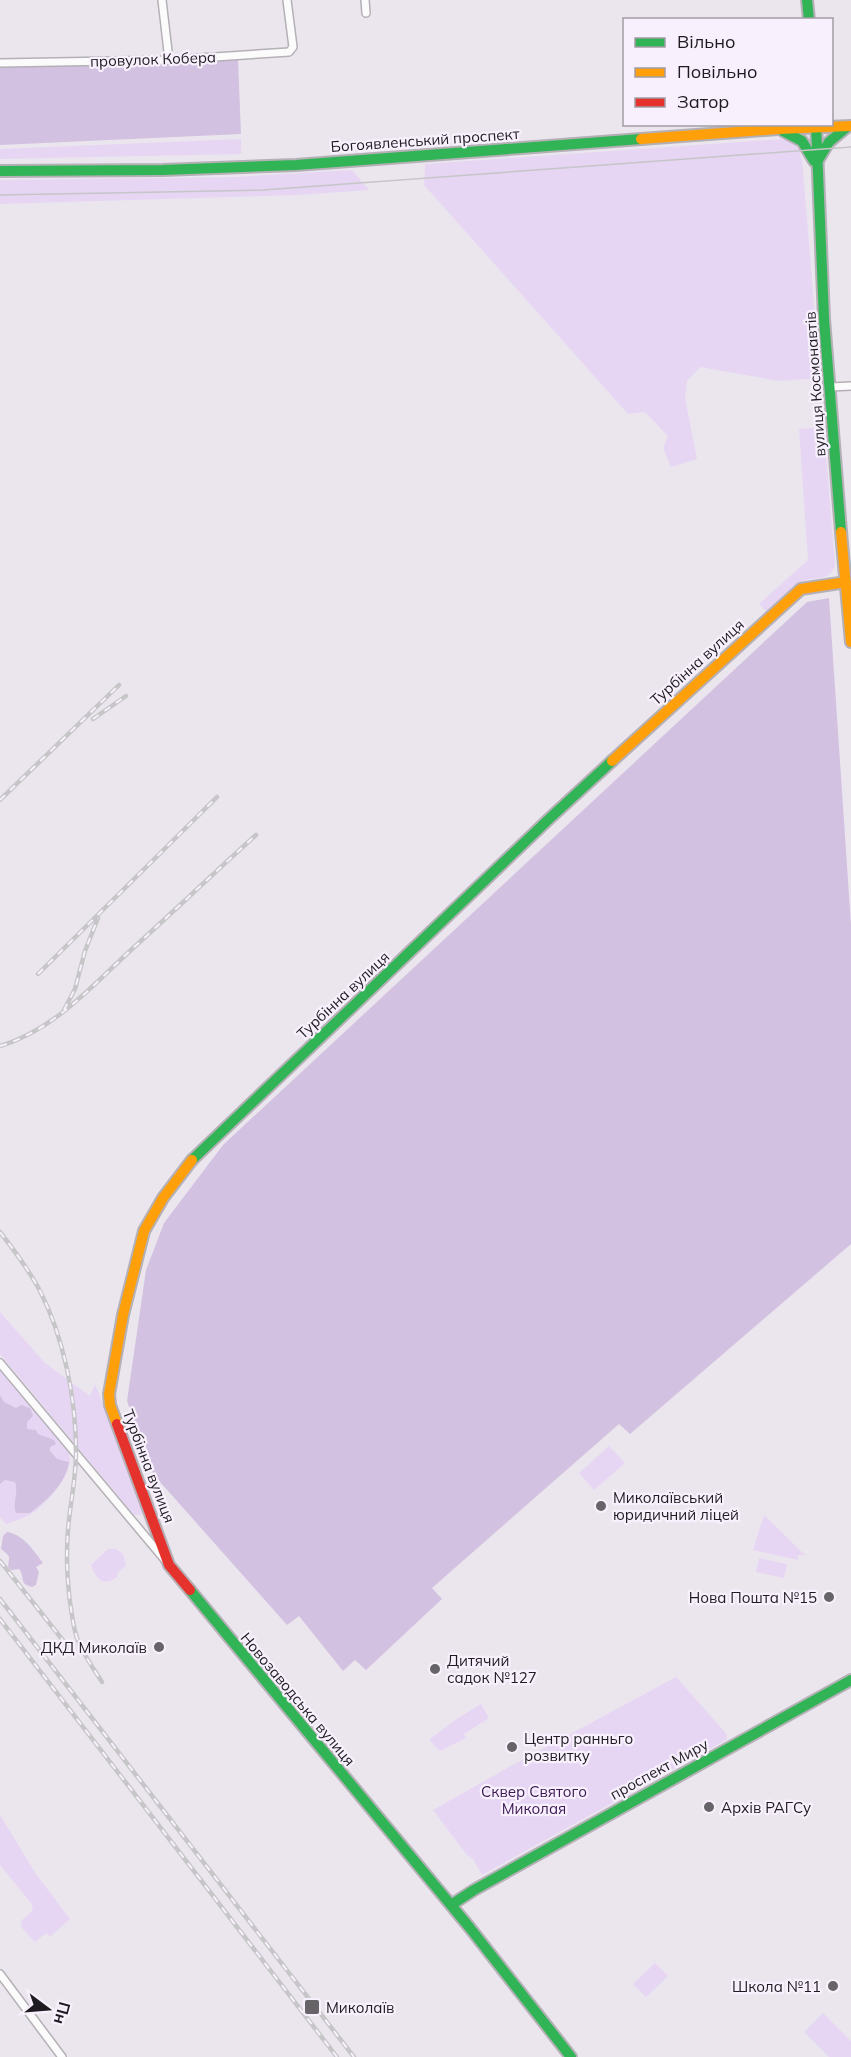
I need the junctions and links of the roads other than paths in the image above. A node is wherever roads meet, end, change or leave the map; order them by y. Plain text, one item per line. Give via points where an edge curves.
1 (162, 0) edge
2 (287, 0) edge
3 (365, 0) edge
4 (807, 0) edge
5 (366, 13) dead end
6 (809, 18) edge
7 (169, 60) junction
8 (0, 63) edge
9 (786, 126) edge
10 (816, 126) edge
11 (849, 126) edge
12 (778, 129) junction
13 (816, 167) junction
14 (0, 171) edge
15 (851, 386) edge
16 (830, 387) junction
17 (846, 582) junction
18 (851, 642) edge
19 (0, 1363) edge
20 (169, 1565) junction
21 (851, 1680) edge
22 (451, 1905) junction
23 (0, 1974) edge
24 (62, 2057) edge
25 (571, 2057) edge

1 - 7 street
2 - 7 street, провулок Кобера via 290,52
3 - 5 street
4 - 6 street
7 - 8 street, провулок Кобера
9 - 12 street
10 - 11 street, Богоявленський проспект
10 - 12 street, Богоявленський проспект
10 - 13 street, вулиця Космонавтів
11 - 13 street via 826,145
12 - 13 street via 802,141
12 - 14 street, Богоявленський проспект via 296,165
13 - 16 street, вулиця Космонавтів
15 - 16 street
16 - 17 street, вулиця Космонавтів
17 - 18 street, вулиця Космонавтів
17 - 20 street, Турбінна вулиця via 801,589 718,662 214,1137 185,1167 163,1198 144,1231 123,1315 110,1394 112,1415
19 - 20 street, Новозаводська вулиця
20 - 22 street, Новозаводська вулиця
21 - 22 street, проспект Миру
22 - 25 street, Новозаводська вулиця
23 - 24 street

